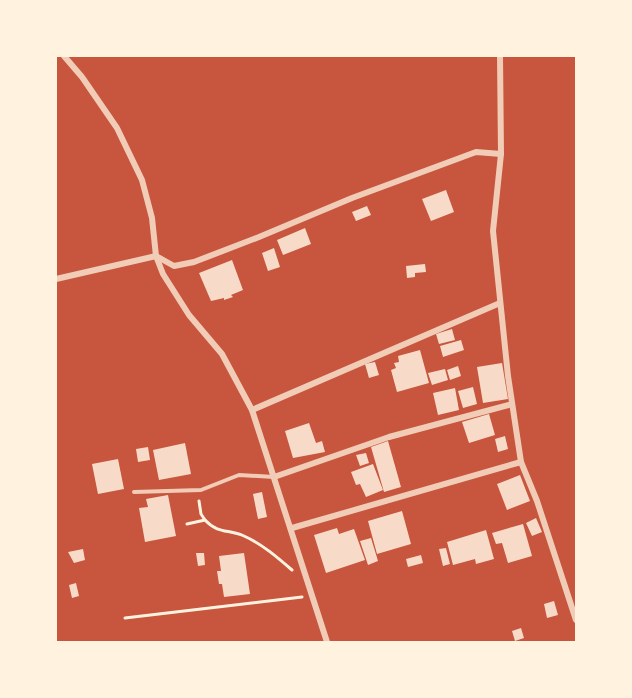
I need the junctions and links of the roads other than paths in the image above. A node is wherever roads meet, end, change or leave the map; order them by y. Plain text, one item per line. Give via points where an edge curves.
1 (64, 56) edge
2 (501, 56) edge
3 (501, 154) junction
4 (156, 256) junction
5 (56, 279) edge
6 (500, 303) junction
7 (512, 404) junction
8 (252, 410) junction
9 (521, 462) junction
10 (274, 477) junction
11 (134, 492) dead end
12 (292, 528) junction
13 (576, 620) edge
14 (327, 642) edge

1 - 4 street via 117,129 142,180
2 - 3 street
3 - 4 street via 476,152 194,261 174,266
3 - 6 street via 493,231
4 - 5 street
4 - 8 street via 189,315 222,354
6 - 7 street
6 - 8 street
7 - 9 street
7 - 10 street via 389,437
8 - 10 street
9 - 12 street
9 - 13 street
10 - 11 lane via 239,475 201,490
10 - 12 street
12 - 14 street

